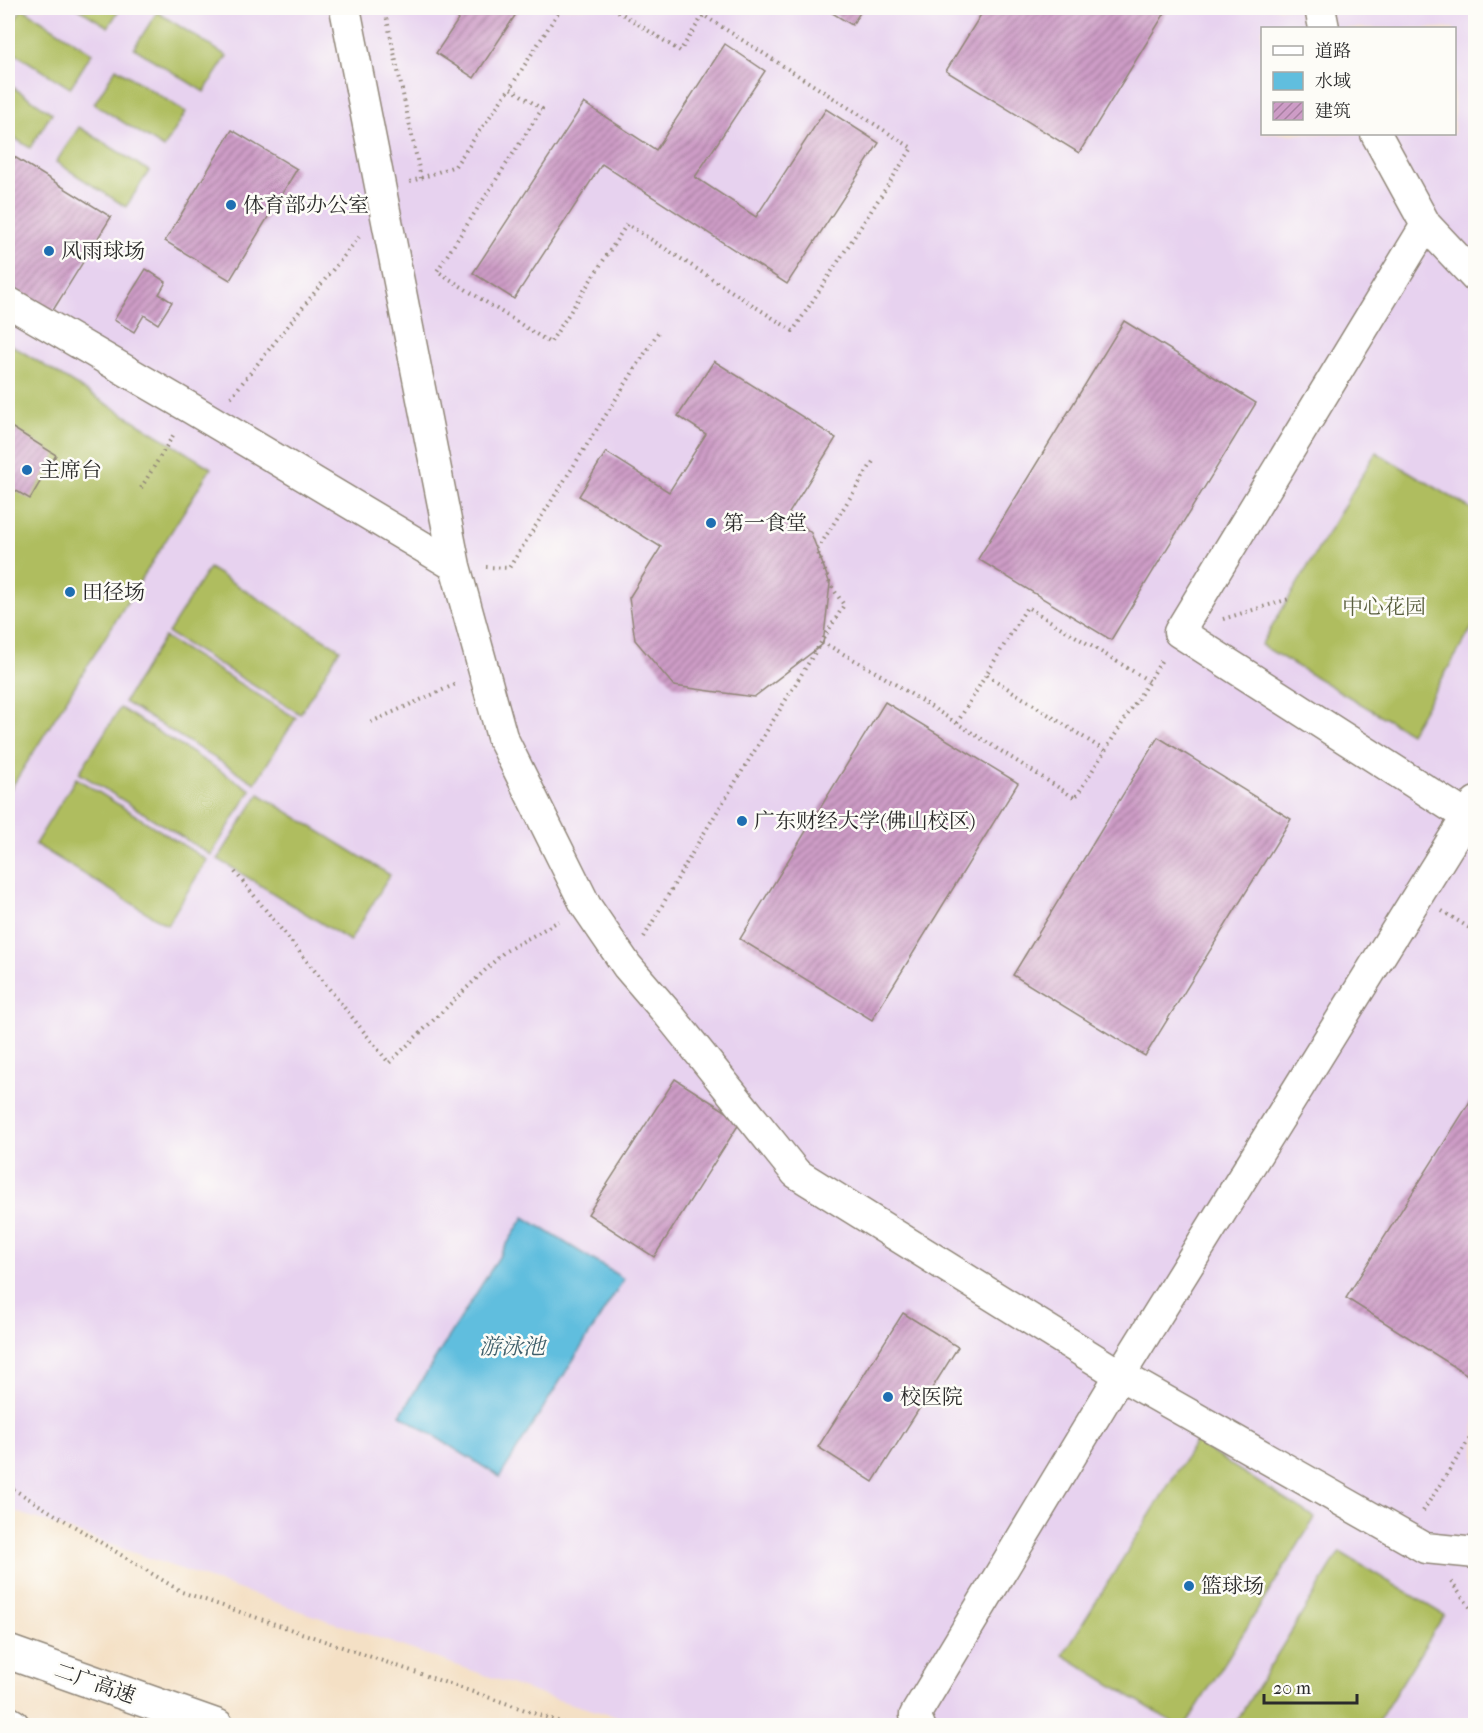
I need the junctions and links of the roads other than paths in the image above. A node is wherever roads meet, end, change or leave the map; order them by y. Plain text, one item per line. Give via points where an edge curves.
1 (345, 8) edge
2 (1320, 8) edge
3 (1324, 27) edge
4 (1377, 135) edge
5 (1426, 225) junction
6 (1476, 278) edge
7 (8, 302) edge
8 (455, 566) junction
9 (1471, 809) edge
10 (1120, 1375) junction
11 (1476, 1553) edge
12 (8, 1652) edge
13 (8, 1723) edge
14 (14, 1725) edge
15 (217, 1725) edge
16 (920, 1725) edge

1 - 8 street
2 - 3 street
4 - 5 street
5 - 6 street
5 - 9 street via 1179,632
7 - 8 street
8 - 10 street via 502,736 585,906 627,966 796,1173
9 - 10 street
10 - 11 street via 1425,1548
10 - 16 street via 915,1715
12 - 15 highway, 二广高速
13 - 14 highway

